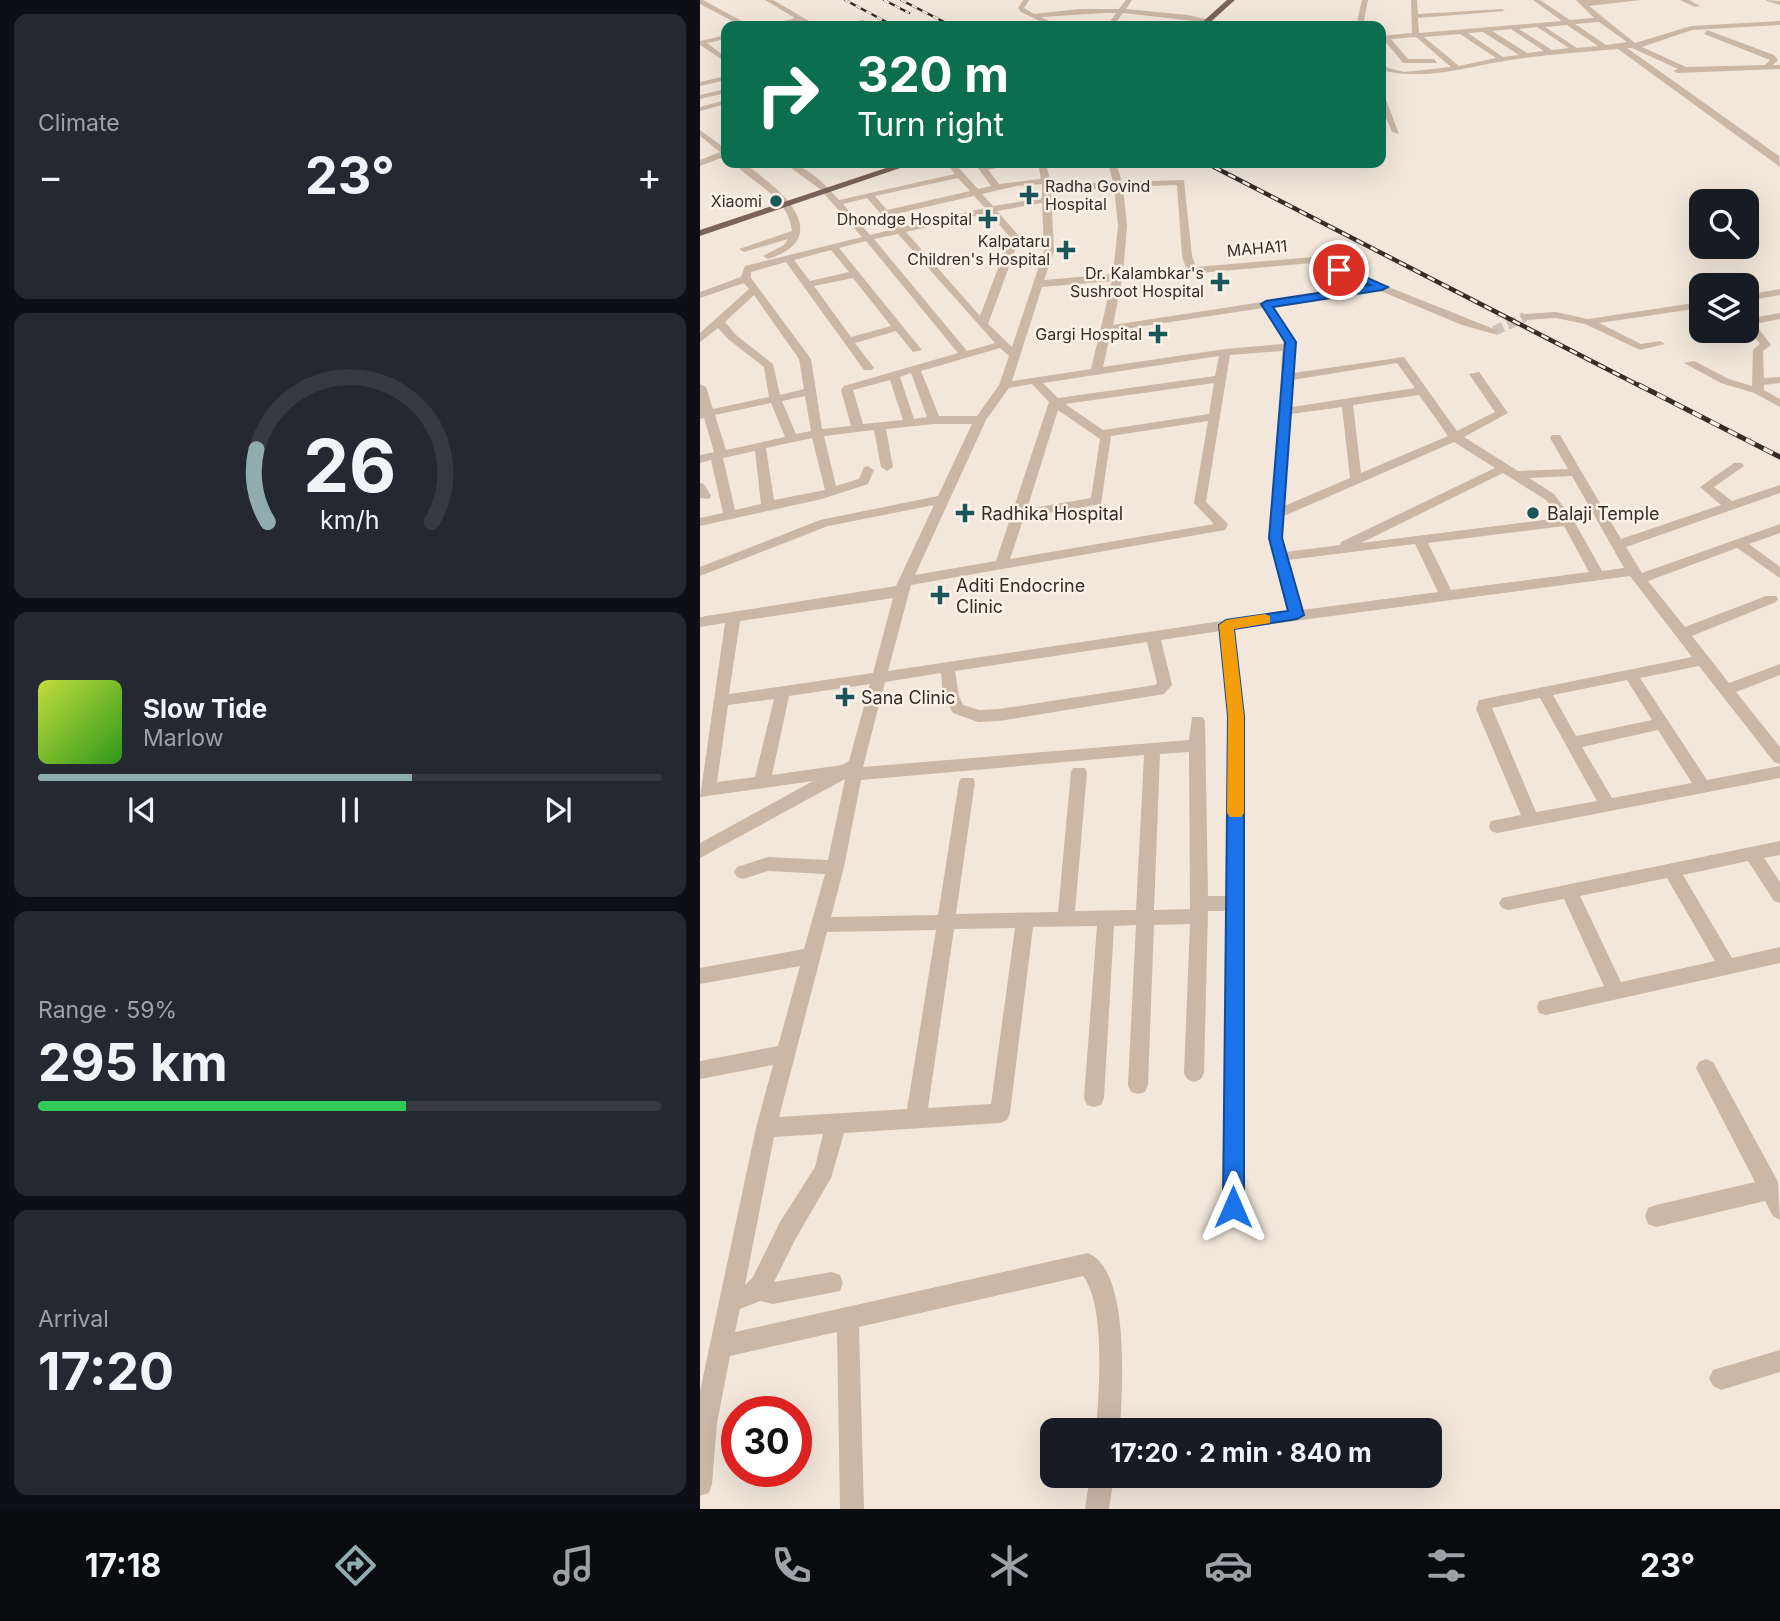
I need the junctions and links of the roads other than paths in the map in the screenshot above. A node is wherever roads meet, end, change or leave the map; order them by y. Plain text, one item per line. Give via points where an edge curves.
1 (768, 0) edge
2 (1026, 0) edge
3 (1129, 0) edge
4 (1231, 0) edge
5 (1366, 0) edge
6 (1414, 0) edge
7 (1487, 0) edge
8 (1536, 0) edge
9 (1635, 0) edge
10 (1683, 0) edge
11 (1769, 0) edge
12 (700, 1) edge
13 (1582, 2) edge
14 (1780, 3) edge
15 (1222, 4) edge
16 (1697, 6) dead end
17 (1502, 11) junction
18 (1120, 12) junction
19 (1033, 16) junction
20 (1414, 16) junction
21 (801, 19) junction
22 (1600, 20) junction
23 (738, 21) edge
24 (792, 21) edge
25 (805, 21) edge
26 (1044, 21) edge
27 (1114, 21) edge
28 (1205, 21) edge
29 (1360, 21) edge
30 (1564, 22) junction
31 (1538, 24) junction
32 (1780, 24) edge
33 (1523, 26) junction
34 (1512, 27) junction
35 (1485, 30) junction
36 (1462, 32) junction
37 (1707, 32) dead end
38 (1759, 35) dead end
39 (1418, 36) junction
40 (721, 38) edge
41 (1386, 38) edge
42 (1749, 40) dead end
43 (1386, 41) edge
44 (701, 43) edge
45 (1738, 44) junction
46 (1634, 46) junction
47 (1620, 47) junction
48 (1605, 48) junction
49 (1576, 50) junction
50 (1551, 52) junction
51 (721, 56) edge
52 (1526, 56) junction
53 (1502, 59) junction
54 (1703, 59) dead end
55 (1728, 59) dead end
56 (1447, 61) junction
57 (1749, 66) junction
58 (1767, 66) junction
59 (1780, 67) edge
60 (1683, 68) junction
61 (1386, 69) edge
62 (1458, 69) junction
63 (1658, 74) junction
64 (721, 79) edge
65 (700, 84) edge
66 (721, 92) edge
67 (700, 97) edge
68 (721, 103) edge
69 (700, 109) edge
70 (1386, 109) edge
71 (700, 132) edge
72 (1396, 132) dead end
73 (721, 149) edge
74 (721, 155) edge
75 (700, 163) edge
76 (1780, 164) edge
77 (744, 168) edge
78 (795, 168) edge
79 (878, 168) edge
80 (893, 168) edge
81 (954, 168) edge
82 (982, 168) edge
83 (1043, 168) edge
84 (1114, 168) edge
85 (960, 175) junction
86 (1118, 183) junction
87 (996, 187) junction
88 (824, 189) junction
89 (1047, 190) junction
90 (976, 192) junction
91 (869, 195) junction
92 (786, 202) junction
93 (837, 203) junction
94 (992, 209) junction
95 (884, 214) junction
96 (700, 231) edge
97 (899, 231) junction
98 (868, 238) junction
99 (793, 239) junction
100 (833, 247) junction
101 (744, 249) dead end
102 (791, 257) junction
103 (1192, 270) junction
104 (748, 274) junction
105 (855, 274) junction
106 (1119, 277) junction
107 (1038, 284) junction
108 (807, 285) junction
109 (1382, 287) junction
110 (755, 289) junction
111 (1780, 292) edge
112 (700, 295) edge
113 (1759, 296) edge
114 (1266, 304) junction
115 (1689, 307) edge
116 (1780, 316) edge
117 (1525, 317) tunnel mouth
118 (1759, 320) edge
119 (719, 322) junction
120 (1588, 322) junction
121 (982, 325) junction
122 (898, 327) junction
123 (1106, 329) junction
124 (1494, 331) tunnel mouth
125 (1759, 337) edge
126 (700, 338) edge
127 (849, 341) junction
128 (1002, 344) junction
129 (1660, 344) dead end
130 (1288, 347) junction
131 (917, 350) dead end
132 (1226, 352) junction
133 (964, 354) junction
134 (1015, 356) junction
135 (1690, 363) dead end
136 (868, 368) dead end
137 (915, 369) junction
138 (1096, 372) junction
139 (894, 374) junction
140 (1475, 374) dead end
141 (1288, 377) junction
142 (1221, 379) junction
143 (1780, 380) edge
144 (1035, 382) junction
145 (1005, 385) junction
146 (1758, 386) junction
147 (700, 387) edge
148 (1420, 391) junction
149 (808, 392) junction
150 (775, 399) junction
151 (1055, 402) junction
152 (1347, 403) junction
153 (1780, 404) edge
154 (1286, 411) junction
155 (703, 414) edge
156 (1214, 417) junction
157 (934, 420) junction
158 (981, 420) junction
159 (910, 423) junction
160 (878, 426) junction
161 (858, 428) junction
162 (817, 433) junction
163 (1101, 434) junction
164 (1455, 436) junction
165 (1556, 438) dead end
166 (792, 439) junction
167 (760, 446) junction
168 (719, 455) junction
169 (700, 459) edge
170 (887, 467) dead end
171 (1506, 467) junction
172 (1738, 467) dead end
173 (868, 470) dead end
174 (1576, 472) junction
175 (1518, 475) junction
176 (1356, 479) junction
177 (1780, 489) edge
178 (831, 490) junction
179 (944, 499) junction
180 (769, 505) junction
181 (1730, 506) junction
182 (1018, 514) junction
183 (1276, 514) junction
184 (730, 515) junction
185 (1568, 521) junction
186 (700, 522) edge
187 (1780, 528) edge
188 (1420, 540) junction
189 (1740, 544) junction
190 (1618, 545) junction
191 (1335, 551) junction
192 (1281, 557) junction
193 (1002, 564) junction
194 (700, 572) edge
195 (1597, 574) junction
196 (1780, 574) edge
197 (1636, 575) junction
198 (904, 585) junction
199 (1446, 594) junction
200 (1771, 600) dead end
201 (1297, 615) junction
202 (733, 617) junction
203 (700, 622) edge
204 (1226, 625) junction
205 (1682, 634) junction
206 (1153, 636) junction
207 (1702, 660) junction
208 (947, 666) junction
209 (1780, 669) edge
210 (1630, 674) junction
211 (881, 676) junction
212 (783, 691) junction
213 (1543, 691) junction
214 (1725, 691) junction
215 (721, 701) junction
216 (1196, 721) dead end
217 (1661, 724) junction
218 (1572, 743) junction
219 (1197, 745) junction
220 (1152, 749) junction
221 (1778, 753) edge
222 (853, 770) junction
223 (1079, 772) dead end
224 (1780, 772) edge
225 (762, 782) junction
226 (967, 782) dead end
227 (1703, 787) junction
228 (704, 790) edge
229 (1608, 806) junction
230 (1531, 819) junction
231 (1497, 826) dead end
232 (1780, 848) edge
233 (700, 850) edge
234 (1752, 854) junction
235 (835, 867) junction
236 (1671, 870) junction
237 (743, 872) dead end
238 (1569, 891) junction
239 (1780, 896) edge
240 (1235, 903) junction
241 (1508, 903) dead end
242 (1199, 910) junction
243 (1146, 917) junction
244 (1106, 918) junction
245 (1066, 919) junction
246 (1025, 921) junction
247 (943, 923) junction
248 (818, 925) junction
249 (1780, 955) edge
250 (809, 956) junction
251 (1728, 967) junction
252 (700, 976) edge
253 (1616, 991) junction
254 (1546, 1007) dead end
255 (784, 1055) junction
256 (1706, 1068) dead end
257 (700, 1070) edge
258 (1194, 1073) dead end
259 (1138, 1085) dead end
260 (1094, 1098) dead end
261 (916, 1119) junction
262 (836, 1124) junction
263 (766, 1128) junction
264 (1772, 1183) edge
265 (1233, 1207) dead end
266 (1780, 1209) edge
267 (1656, 1216) dead end
268 (832, 1283) dead end
269 (758, 1289) junction
270 (730, 1301) junction
271 (848, 1319) junction
272 (721, 1347) junction
273 (1780, 1361) edge
274 (1721, 1378) dead end
275 (1109, 1418) edge
276 (700, 1484) edge
277 (1100, 1488) edge
278 (852, 1509) edge
279 (1097, 1509) edge

1 - 21 street
2 - 19 street via 1021,8
3 - 18 street
4 - 15 main road
5 - 29 street
6 - 20 street
7 - 17 street
8 - 30 street
9 - 13 street
10 - 16 street
11 - 14 street
12 - 23 street
13 - 22 street
15 - 28 main road
15 - 28 main road via 1213,8
17 - 20 street
17 - 33 street
18 - 19 street via 1064,10
18 - 27 street
18 - 28 street
19 - 26 street
20 - 39 street
21 - 24 street
21 - 25 street
22 - 30 street
22 - 47 street via 1632,43
30 - 31 street
30 - 48 street
31 - 33 street
31 - 49 street
32 - 38 street
32 - 46 street via 1691,29
33 - 34 street
34 - 35 street
34 - 50 street
35 - 36 street
35 - 52 street
36 - 39 street
36 - 53 street
37 - 45 street
39 - 41 street
39 - 56 street
40 - 44 street
42 - 45 street
43 - 56 street via 1406,61
44 - 51 street
45 - 58 street via 1773,59
46 - 47 street
46 - 60 street
47 - 48 street
47 - 63 street
48 - 49 street
49 - 50 street
50 - 52 street
52 - 53 street
53 - 62 street
54 - 60 street
55 - 57 street
56 - 62 street
57 - 58 street
57 - 60 street
58 - 59 street
60 - 63 street
61 - 62 street via 1404,74
63 - 76 street via 1728,121
64 - 65 street
66 - 67 street
68 - 69 street
70 - 72 street
71 - 73 street
74 - 75 street
77 - 92 street
78 - 88 street
79 - 88 main road
80 - 88 main road
81 - 85 street
82 - 87 street
83 - 89 street
84 - 86 street
85 - 90 street
85 - 91 street
86 - 89 street
86 - 103 street via 1181,182 1186,256
86 - 106 street via 1122,202
87 - 89 street
87 - 90 street
88 - 92 main road
88 - 93 street
89 - 94 street
89 - 107 street via 1049,251
90 - 94 street
90 - 95 street
91 - 93 street
91 - 95 street
92 - 96 main road
92 - 99 street via 796,217
93 - 98 street
94 - 97 street
94 - 121 street via 1014,237
95 - 97 street
97 - 98 street
97 - 121 street
98 - 100 street
98 - 133 street
99 - 101 street
99 - 102 street
99 - 104 street via 754,263
100 - 102 street
100 - 105 street
102 - 104 street
102 - 108 street
103 - 106 street, MAHA11
103 - 109 street, MAHA11 via 1313,260
104 - 110 street
104 - 112 street
105 - 108 street
105 - 122 street
106 - 107 street, MAHA11
106 - 123 street
107 - 134 street
108 - 127 street
109 - 114 street
109 - 124 street, MAHA11
110 - 119 street
110 - 149 street via 805,359
111 - 113 street
114 - 123 street
114 - 130 street via 1290,340
115 - 120 street
116 - 118 street
117 - 120 street via 1556,315
119 - 126 street
119 - 150 street via 769,366
120 - 129 street via 1640,346
121 - 128 street
122 - 127 street
122 - 131 street
123 - 138 street
125 - 146 street via 1766,345 1758,350
127 - 136 street
128 - 133 street
128 - 134 street
130 - 132 street
130 - 141 street
132 - 138 street
132 - 142 street
133 - 137 street
134 - 145 street
135 - 146 street via 1725,381
137 - 139 street
137 - 157 street
138 - 144 street
139 - 159 street
139 - 161 street via 846,390
140 - 164 street via 1502,413
141 - 148 street via 1399,359
141 - 154 street
142 - 151 street
142 - 156 street
143 - 146 street
144 - 145 street
144 - 151 street
145 - 158 street
146 - 153 street
147 - 155 street
148 - 152 street
148 - 164 street
149 - 150 street
149 - 162 street
150 - 155 street
150 - 166 street
151 - 163 street
151 - 182 street
152 - 154 street
152 - 176 street
154 - 183 street
155 - 168 street
156 - 163 street
156 - 193 street via 1199,503 1220,527
157 - 158 street
157 - 159 street
158 - 179 street
159 - 160 street
160 - 161 street
160 - 170 street
161 - 162 street
162 - 166 street
162 - 178 street
163 - 182 street via 1106,438 1097,501
164 - 171 street
164 - 176 street
165 - 174 street
166 - 167 street
167 - 168 street
167 - 180 street
168 - 169 street
168 - 184 street
171 - 175 street
171 - 191 street
172 - 181 street via 1706,487
173 - 178 street via 864,481
174 - 175 street
174 - 190 street
175 - 185 street via 1550,497
176 - 183 street
177 - 181 street
178 - 180 street
179 - 194 street via 825,523
179 - 198 street
180 - 184 street
181 - 190 street
182 - 193 street
183 - 192 street via 1275,538
184 - 186 street
185 - 188 street
185 - 195 street
187 - 189 street
188 - 191 street
188 - 199 street
189 - 196 street
189 - 197 street
190 - 197 street
191 - 192 street
192 - 201 street
193 - 198 street
195 - 197 street
195 - 199 street
197 - 205 street
198 - 202 street
198 - 211 street
199 - 201 street
200 - 205 street
201 - 204 street
202 - 203 street
202 - 215 street
204 - 206 street
204 - 240 street via 1236,716
205 - 207 street
206 - 208 street
206 - 208 street via 1165,685 1159,690 1013,713 978,716 958,709 951,696
207 - 210 street
207 - 214 street
208 - 211 street
209 - 214 street
210 - 213 street
210 - 217 street
211 - 212 street
211 - 222 street
212 - 215 street
212 - 225 street
213 - 218 street
213 - 230 street via 1483,706
214 - 221 street
215 - 228 street
216 - 219 street
217 - 218 street
217 - 227 street
218 - 229 street
219 - 220 street
219 - 242 street
220 - 222 street
220 - 243 street
222 - 225 street
222 - 233 street
222 - 235 street
223 - 245 street
224 - 227 street
225 - 228 street
226 - 247 street
227 - 229 street
229 - 230 street
230 - 231 street
232 - 234 street
234 - 236 street
234 - 239 street
235 - 237 street via 768,864
235 - 248 street
236 - 238 street
236 - 251 street
238 - 241 street
238 - 253 street
240 - 242 street
240 - 265 street
242 - 243 street
242 - 258 street
243 - 244 street
243 - 259 street
244 - 245 street
244 - 260 street
245 - 246 street
246 - 247 street
246 - 261 street via 1002,1111
247 - 248 street
247 - 261 street
248 - 250 street
249 - 251 street
250 - 252 street
250 - 255 street
251 - 253 street
253 - 254 street
255 - 257 street
255 - 263 street
256 - 264 street
261 - 262 street
262 - 263 street
262 - 269 street via 824,1171
263 - 270 street
264 - 266 street
264 - 267 street
268 - 269 street via 773,1293
269 - 270 street
270 - 272 street
271 - 272 street
271 - 275 street via 1088,1264 1103,1295 1112,1359
271 - 278 street
272 - 276 street via 705,1423
273 - 274 street
277 - 279 street

